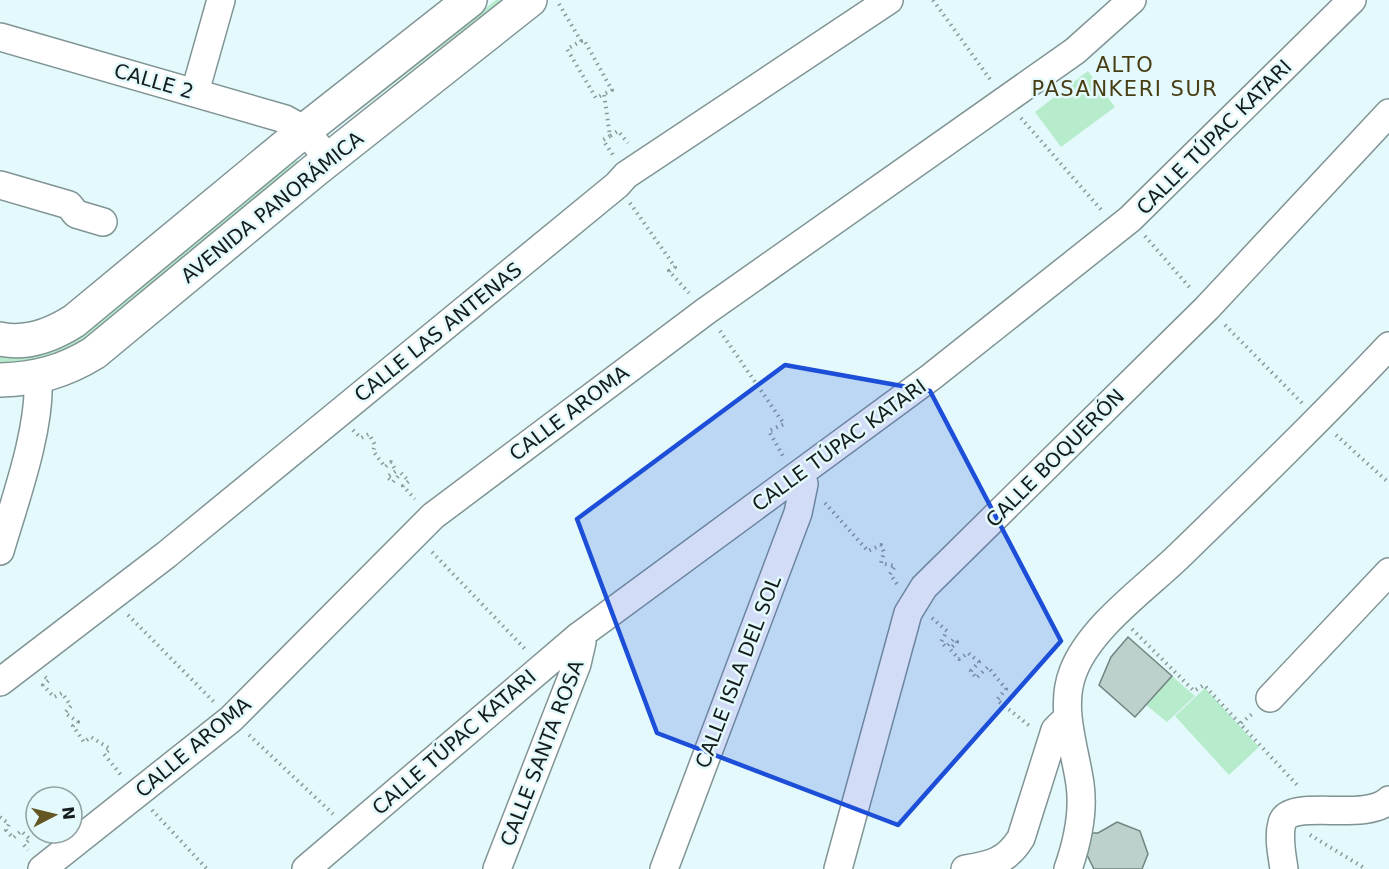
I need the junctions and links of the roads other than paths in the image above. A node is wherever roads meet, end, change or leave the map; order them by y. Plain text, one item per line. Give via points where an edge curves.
1 (221, 0) edge
2 (470, 0) edge
3 (889, 0) edge
4 (1132, 0) edge
5 (1353, 0) edge
6 (545, 2) edge
7 (0, 37) edge
8 (195, 92) junction
9 (1389, 113) edge
10 (305, 130) junction
11 (328, 159) junction
12 (0, 186) edge
13 (103, 222) dead end
14 (0, 339) edge
15 (1389, 346) edge
16 (38, 378) junction
17 (0, 380) edge
18 (800, 481) junction
19 (0, 551) edge
20 (1389, 572) edge
21 (579, 636) junction
22 (0, 682) edge
23 (1270, 698) dead end
24 (1068, 722) junction
25 (1389, 800) edge
26 (39, 856) edge
27 (306, 869) edge
28 (497, 869) edge
29 (664, 869) edge
30 (838, 869) edge
31 (965, 869) edge
32 (1068, 869) edge
33 (1284, 869) edge

1 - 8 street
2 - 10 main road, AVENIDA PANORÁMICA
3 - 22 street, CALLE LAS ANTENAS via 626,175 591,208 166,555
4 - 26 street, CALLE AROMA via 1075,51 706,310 433,516 231,719 137,794
5 - 18 street, CALLE TÚPAC KATARI via 1130,219
6 - 11 main road, AVENIDA PANORÁMICA
7 - 8 street, CALLE 2
8 - 10 street, CALLE 2 via 285,119
9 - 30 street, CALLE BOQUERÓN via 1207,308 924,587 908,613
10 - 11 street
10 - 14 main road, AVENIDA PANORÁMICA via 74,321 45,336
11 - 16 main road, AVENIDA PANORÁMICA via 110,341 76,363
12 - 13 street via 69,205 76,214
15 - 24 street via 1319,420 1082,651 1068,693
16 - 17 main road, AVENIDA PANORÁMICA
16 - 19 street via 39,399
18 - 21 street, CALLE TÚPAC KATARI
18 - 29 street, CALLE ISLA DEL SOL via 798,513
20 - 23 street
21 - 27 street, CALLE TÚPAC KATARI
21 - 28 street, CALLE SANTA ROSA via 582,642 577,664
24 - 31 street via 1057,727 1050,742 1014,850 993,864
24 - 32 street via 1081,786 1076,846
25 - 33 street via 1361,812 1294,810 1283,819 1280,831

